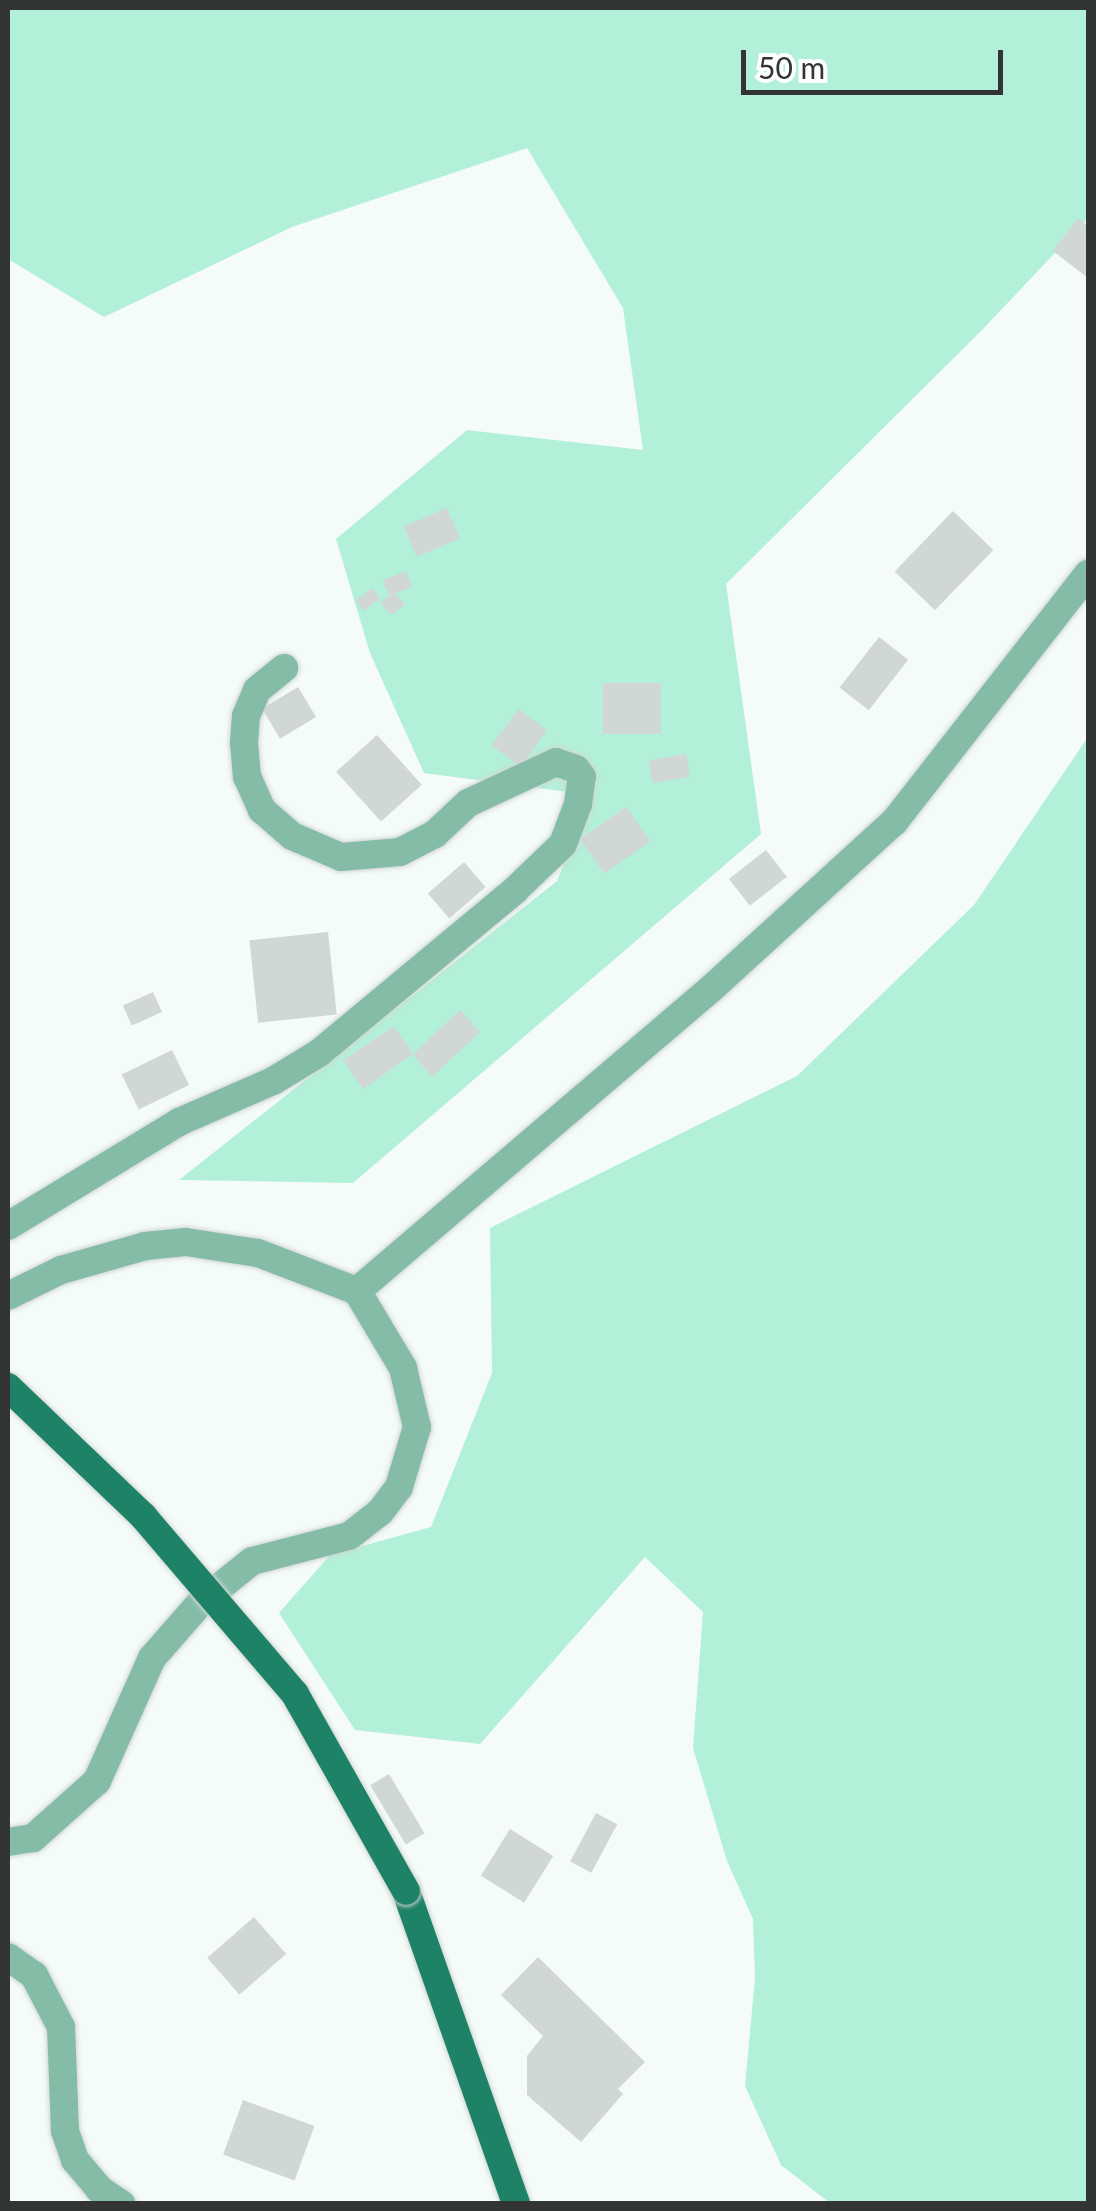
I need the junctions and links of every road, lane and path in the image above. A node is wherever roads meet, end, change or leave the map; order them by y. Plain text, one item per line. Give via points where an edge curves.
1 (1088, 574) edge
2 (284, 668) dead end
3 (8, 1226) edge
4 (358, 1290) junction
5 (8, 1296) edge
6 (8, 1387) edge
7 (8, 1842) edge
8 (8, 1957) edge
9 (121, 2204) edge
10 (516, 2204) edge

1 - 4 street via 894,822
2 - 3 street via 257,690 244,743 247,778 262,810 292,836 341,857 400,852 436,834 468,803 556,762 582,778 563,844 318,1053 273,1081 179,1122
4 - 5 street via 258,1253 186,1242 112,1252
4 - 7 street via 403,1368 416,1427 399,1487 348,1536 252,1561 201,1602 152,1658 97,1781 33,1838
6 - 10 main road, bridge via 143,1516 295,1694 406,1890
8 - 9 street via 34,1975 61,2027 65,2131 75,2160

